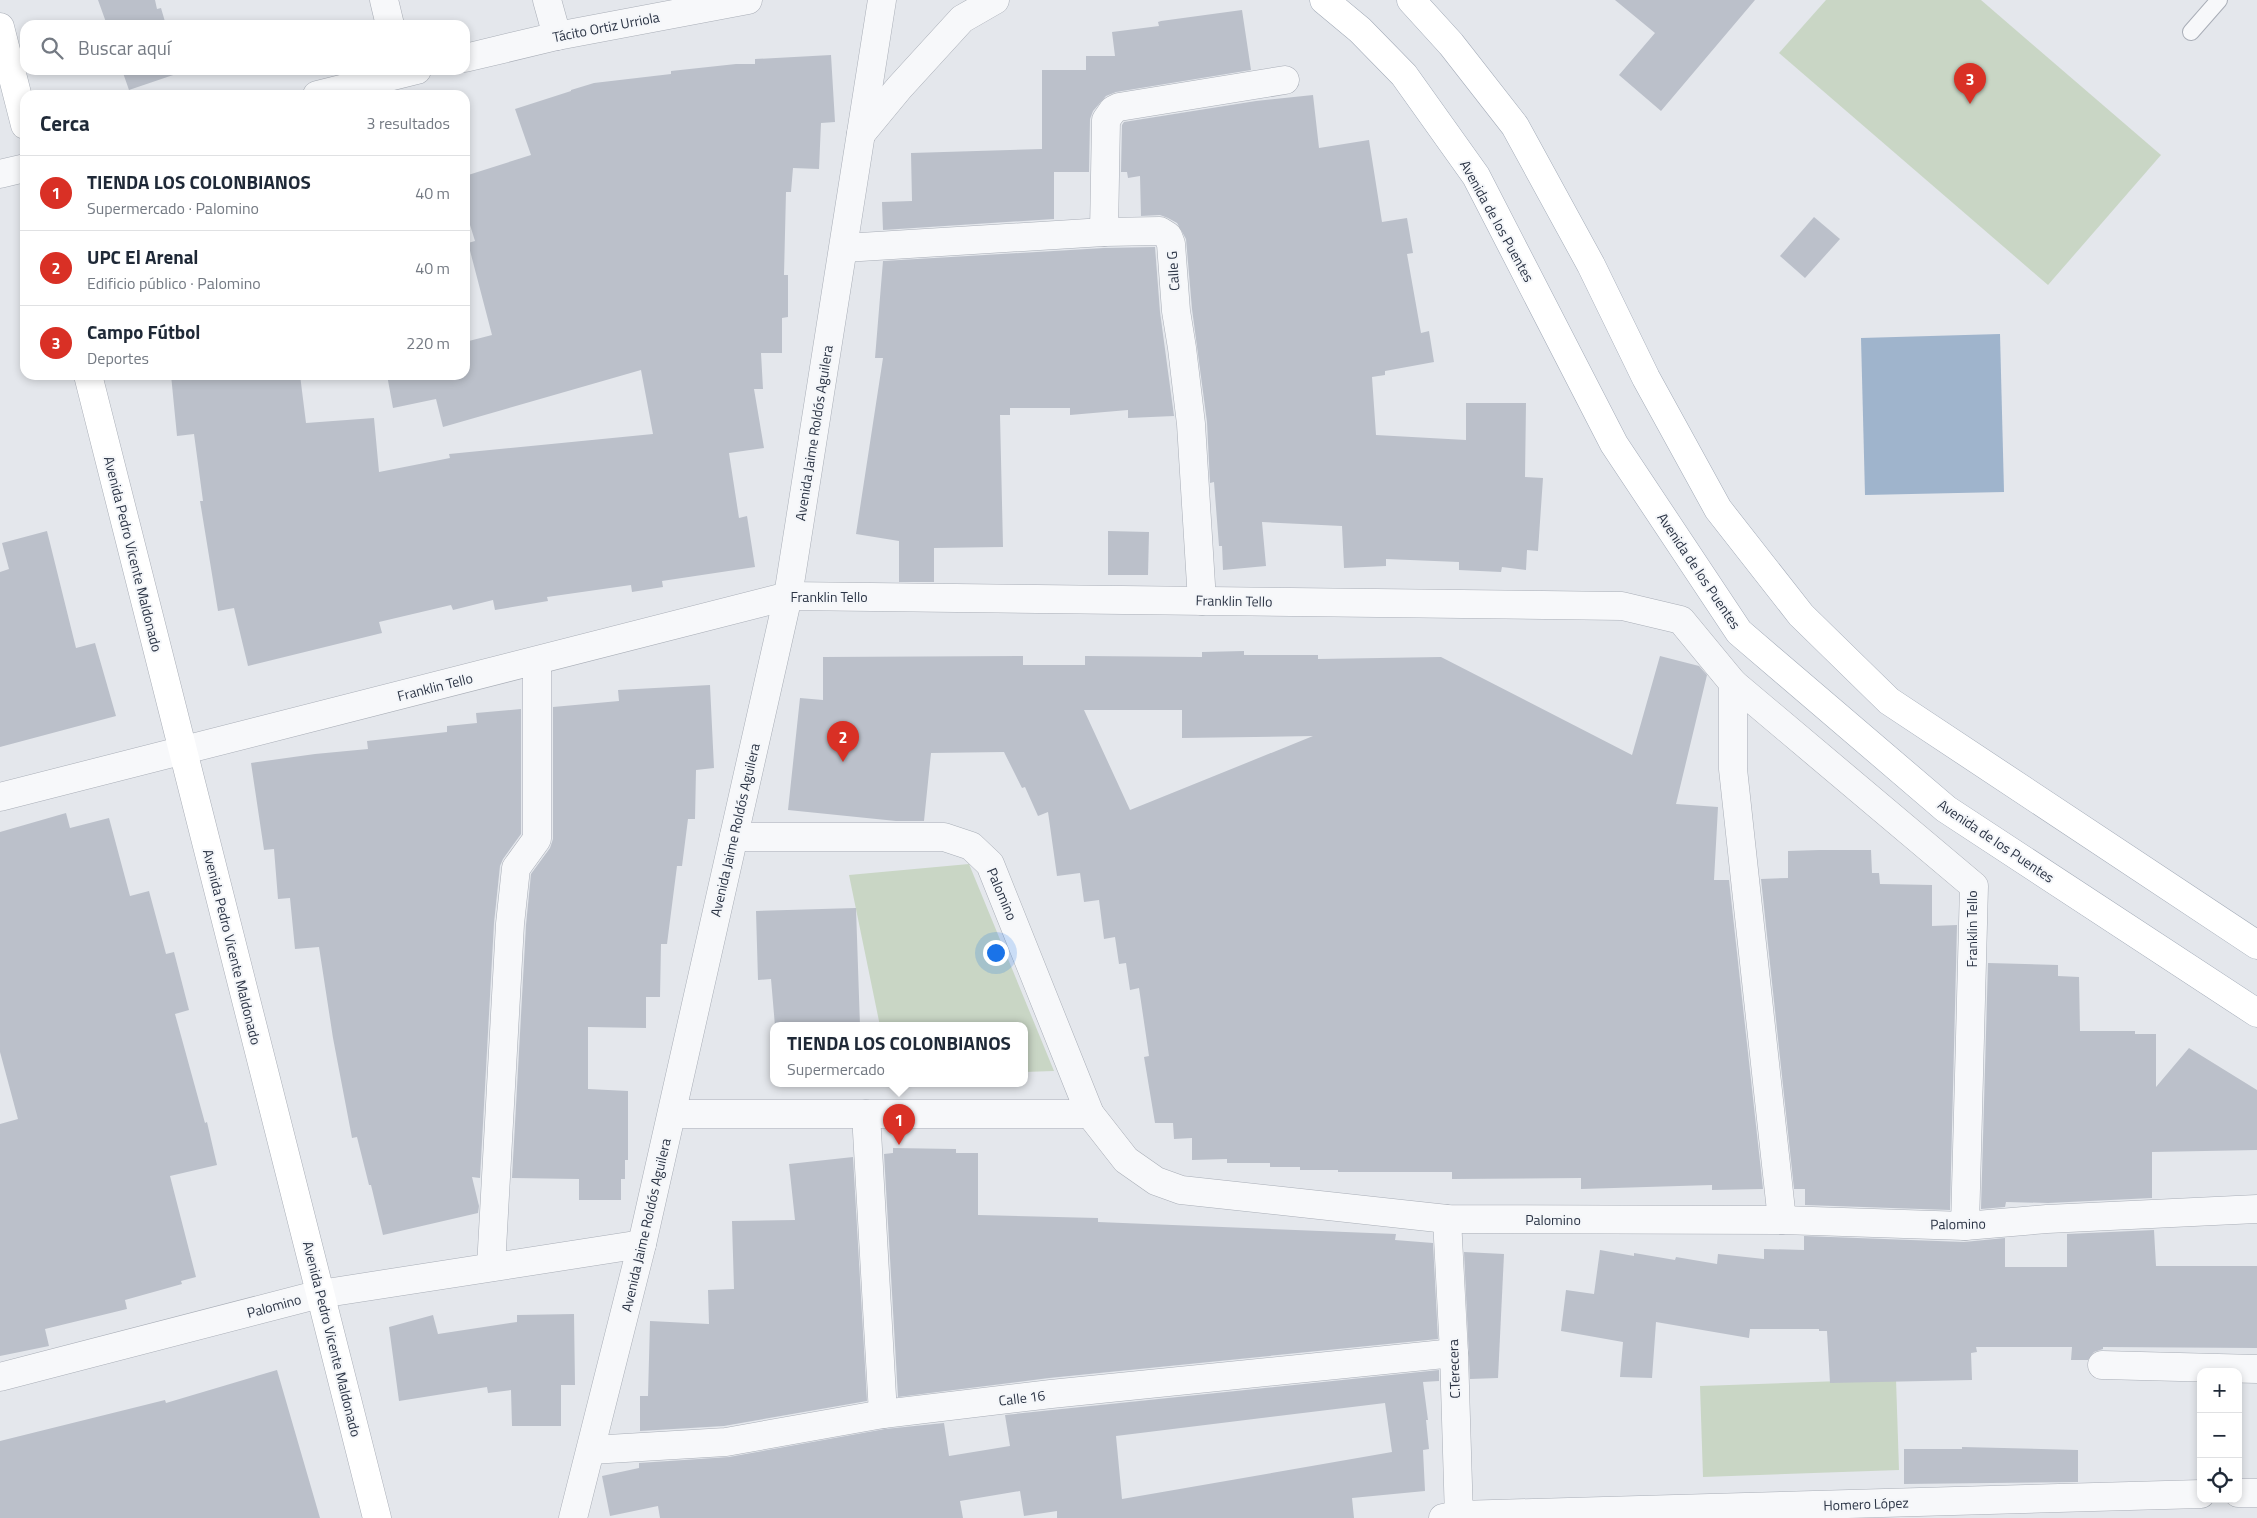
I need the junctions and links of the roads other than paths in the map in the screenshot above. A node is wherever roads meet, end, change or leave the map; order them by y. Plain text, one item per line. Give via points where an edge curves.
1 (384, 0) edge
2 (547, 0) edge
3 (748, 0) edge
4 (882, 0) edge
5 (995, 0) edge
6 (1324, 0) edge
7 (1411, 0) edge
8 (2219, 0) edge
9 (389, 20) edge
10 (0, 27) edge
11 (2191, 32) dead end
12 (557, 36) junction
13 (470, 57) edge
14 (392, 75) edge
15 (1285, 80) dead end
16 (336, 90) edge
17 (20, 106) edge
18 (860, 135) junction
19 (20, 169) edge
20 (0, 174) edge
21 (1104, 232) junction
22 (844, 248) junction
23 (89, 380) edge
24 (788, 596) junction
25 (1202, 601) junction
26 (537, 661) junction
27 (1733, 683) junction
28 (183, 751) junction
29 (0, 797) edge
30 (734, 837) junction
31 (2257, 945) edge
32 (2257, 1014) edge
33 (672, 1114) junction
34 (866, 1114) junction
35 (1090, 1114) junction
36 (2257, 1209) edge
37 (1447, 1220) junction
38 (1782, 1220) junction
39 (1965, 1226) junction
40 (642, 1244) junction
41 (491, 1267) junction
42 (320, 1294) junction
43 (1454, 1353) junction
44 (2102, 1365) dead end
45 (2257, 1369) edge
46 (0, 1377) edge
47 (883, 1414) junction
48 (591, 1450) junction
49 (2242, 1493) edge
50 (2257, 1493) edge
51 (2197, 1495) edge
52 (2090, 1508) edge
53 (1453, 1517) edge
54 (377, 1518) edge
55 (573, 1518) edge

1 - 9 street
2 - 12 street
3 - 12 street, Tácito Ortiz Urriola
4 - 18 street, Avenida Jaime Roldós Aguilera
5 - 18 street via 962,19
6 - 32 main road, Avenida de los Puentes via 1360,30 1404,75 1476,176 1614,444 1739,632 1946,809
7 - 31 main road via 1451,44 1515,126 1718,509 1801,616 1889,702
8 - 11 lane
10 - 17 main road
12 - 13 street, Tácito Ortiz Urriola
14 - 16 street
15 - 21 street via 1113,110 1106,120
18 - 22 street, Avenida Jaime Roldós Aguilera
19 - 20 street
21 - 22 street, Calle G
21 - 25 street, Calle G via 1160,231 1168,236 1171,244 1191,424
22 - 24 street, Avenida Jaime Roldós Aguilera
23 - 28 main road, Avenida Pedro Vicente Maldonado
24 - 25 street, Franklin Tello
24 - 26 street, Franklin Tello
24 - 30 street, Avenida Jaime Roldós Aguilera
25 - 27 street, Franklin Tello via 1622,606 1681,620
26 - 28 street, Franklin Tello
26 - 41 street via 537,839 516,868
27 - 38 street via 1733,769
27 - 39 street, Franklin Tello via 1974,886
28 - 29 street, Franklin Tello
28 - 42 main road, Avenida Pedro Vicente Maldonado
30 - 33 street, Avenida Jaime Roldós Aguilera
30 - 35 street, Palomino via 944,837 971,846 990,864
33 - 34 street
33 - 40 street, Avenida Jaime Roldós Aguilera
34 - 35 street
34 - 47 street
35 - 37 street, Palomino via 1126,1160 1156,1181 1181,1190
36 - 39 street, Palomino
37 - 38 street, Palomino
37 - 43 street, C.Terecera
38 - 39 street, Palomino
40 - 41 street, Palomino
40 - 48 street, Avenida Jaime Roldós Aguilera
41 - 42 street, Palomino
42 - 46 street, Palomino
42 - 54 main road, Avenida Pedro Vicente Maldonado
43 - 47 street, Calle 16
43 - 53 street, C.Terecera
44 - 45 street
47 - 48 street, Calle 16 via 726,1442
48 - 55 street, Avenida Jaime Roldós Aguilera
49 - 50 street
51 - 52 street, Homero López
52 - 53 street, Homero López

